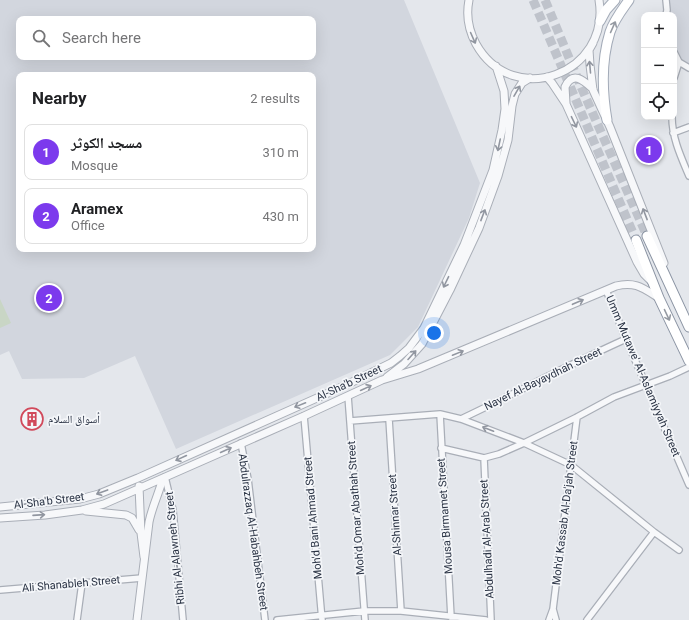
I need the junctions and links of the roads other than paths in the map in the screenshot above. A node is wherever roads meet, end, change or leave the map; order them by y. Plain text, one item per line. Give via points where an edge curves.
1 (469, 0) edge
2 (599, 0) edge
3 (614, 0) edge
4 (629, 0) edge
5 (666, 0) edge
6 (667, 12) edge
7 (600, 21) junction
8 (593, 43) junction
9 (677, 58) edge
10 (679, 62) junction
11 (496, 66) junction
12 (677, 68) edge
13 (689, 68) edge
14 (547, 77) junction
15 (530, 78) junction
16 (593, 90) junction
17 (566, 104) junction
18 (607, 120) junction
19 (672, 120) edge
20 (689, 127) edge
21 (674, 133) junction
22 (689, 176) edge
23 (647, 236) tunnel mouth
24 (636, 240) tunnel mouth
25 (666, 277) junction
26 (653, 283) junction
27 (606, 290) junction
28 (660, 298) junction
29 (686, 311) edge
30 (689, 327) edge
31 (626, 339) junction
32 (689, 361) edge
33 (686, 369) edge
34 (382, 380) junction
35 (646, 385) junction
36 (348, 396) junction
37 (440, 414) junction
38 (275, 416) junction
39 (304, 416) junction
40 (577, 417) junction
41 (389, 418) junction
42 (461, 418) junction
43 (350, 421) junction
44 (279, 426) junction
45 (524, 443) junction
46 (241, 444) junction
47 (441, 448) junction
48 (484, 458) junction
49 (571, 465) junction
50 (164, 477) junction
51 (138, 478) junction
52 (689, 485) edge
53 (139, 488) junction
54 (0, 507) edge
55 (82, 510) junction
56 (0, 518) edge
57 (654, 532) junction
58 (141, 533) junction
59 (679, 550) dead end
60 (144, 559) junction
61 (142, 578) junction
62 (82, 583) junction
63 (0, 590) edge
64 (553, 609) junction
65 (364, 611) junction
66 (401, 611) junction
67 (322, 618) edge
68 (455, 618) edge
69 (77, 620) edge
70 (137, 620) edge
71 (183, 620) edge
72 (265, 620) edge
73 (277, 620) edge
74 (365, 620) edge
75 (486, 620) edge
76 (491, 620) edge
77 (549, 620) edge
78 (556, 620) edge
79 (587, 620) edge

1 -> 11 street via 468,22 474,41 485,57
2 - 7 street
3 - 7 main road
18 -> 4 main road via 603,87 606,52 611,31
5 - 6 street
7 - 8 street
8 - 14 street via 574,66
16 -> 8 street via 589,50
9 - 10 street
10 - 12 street
10 - 13 street
11 - 15 street via 514,76
11 -> 38 street, Al-Sha'b Street via 505,104 493,170 464,245 424,328 409,348 391,363
14 - 15 street
14 - 17 street
34 -> 15 street, Al-Sha'b Street via 404,364 422,344 450,290 478,228 502,164 515,94 522,83
16 - 17 street via 583,80 571,80 565,87
16 - 18 street
17 -> 26 street via 637,262
25 -> 18 street via 664,263
19 - 21 street
20 - 21 street
21 - 22 street
23 - 25 main road
24 - 26 main road
25 - 29 main road
26 - 28 main road
27 - 28 street, Al-Sha'b Street via 626,284 637,285
27 - 31 street, Umm Mutawe' Al-Aslamiyyah Street
34 -> 27 street, Al-Sha'b Street via 418,369
28 -> 32 main road
29 - 30 main road
31 - 35 street, Umm Mutawe' Al-Aslamiyyah Street
31 - 42 street, Nayef Al-Bayaydhah Street
33 - 35 street, Moh'd Kassab Al-Da'jah Street
36 -> 34 street, Al-Sha'b Street
35 - 40 street, Moh'd Kassab Al-Da'jah Street via 614,397
35 - 52 street, Umm Mutawe' Al-Aslamiyyah Street
36 - 39 street, Al-Sha'b Street
36 - 43 street, Moh'd Omar Abathah Street
37 - 41 street
37 - 42 street
37 - 47 street, Mousa Birmamet Street
38 - 44 street via 281,419 282,423
38 -> 51 street, Al-Sha'b Street
39 - 44 street, Al-Sha'b Street
39 - 67 street, Moh'd Bani Ahmad Street
40 - 45 street, Moh'd Kassab Al-Da'jah Street
40 - 49 street, Moh'd Kassab Al-Da'jah Street
41 - 43 street
41 - 66 street, Al-Shinnar Street
45 -> 42 street
43 - 65 street, Moh'd Omar Abathah Street
44 - 46 street, Al-Sha'b Street
45 - 48 street, Moh'd Kassab Al-Da'jah Street
45 - 49 street
50 -> 46 street, Al-Sha'b Street
46 - 72 street, Abdulrazzaq Al-Habahbeh Street via 248,479
47 - 48 street, Moh'd Kassab Al-Da'jah Street
47 - 68 street, Mousa Birmamet Street
48 - 76 street, Abdulhadi Al-Arab Street
49 - 57 street
49 - 64 street, Moh'd Kassab Al-Da'jah Street
50 - 53 street, Al-Sha'b Street
50 - 60 street via 151,511
50 - 71 street, Ribhi Al-Alawneh Street via 172,510
51 - 53 street
51 -> 54 street, Al-Sha'b Street via 80,499
53 - 55 street, Al-Sha'b Street via 104,504
53 - 58 street
56 -> 55 street, Al-Sha'b Street
55 - 58 street via 126,514 132,518
57 - 59 street
57 - 79 street
58 - 60 street
60 - 61 street
61 - 62 street, Ali Shanableh Street
61 - 70 street
62 - 63 street, Ali Shanableh Street
62 - 69 street
64 - 77 street, Moh'd Kassab Al-Da'jah Street
64 - 78 street, Moh'd Kassab Al-Da'jah Street
65 - 66 street
65 - 67 street
65 - 74 street, Moh'd Omar Abathah Street
66 - 68 street
67 - 73 street
68 - 75 street

